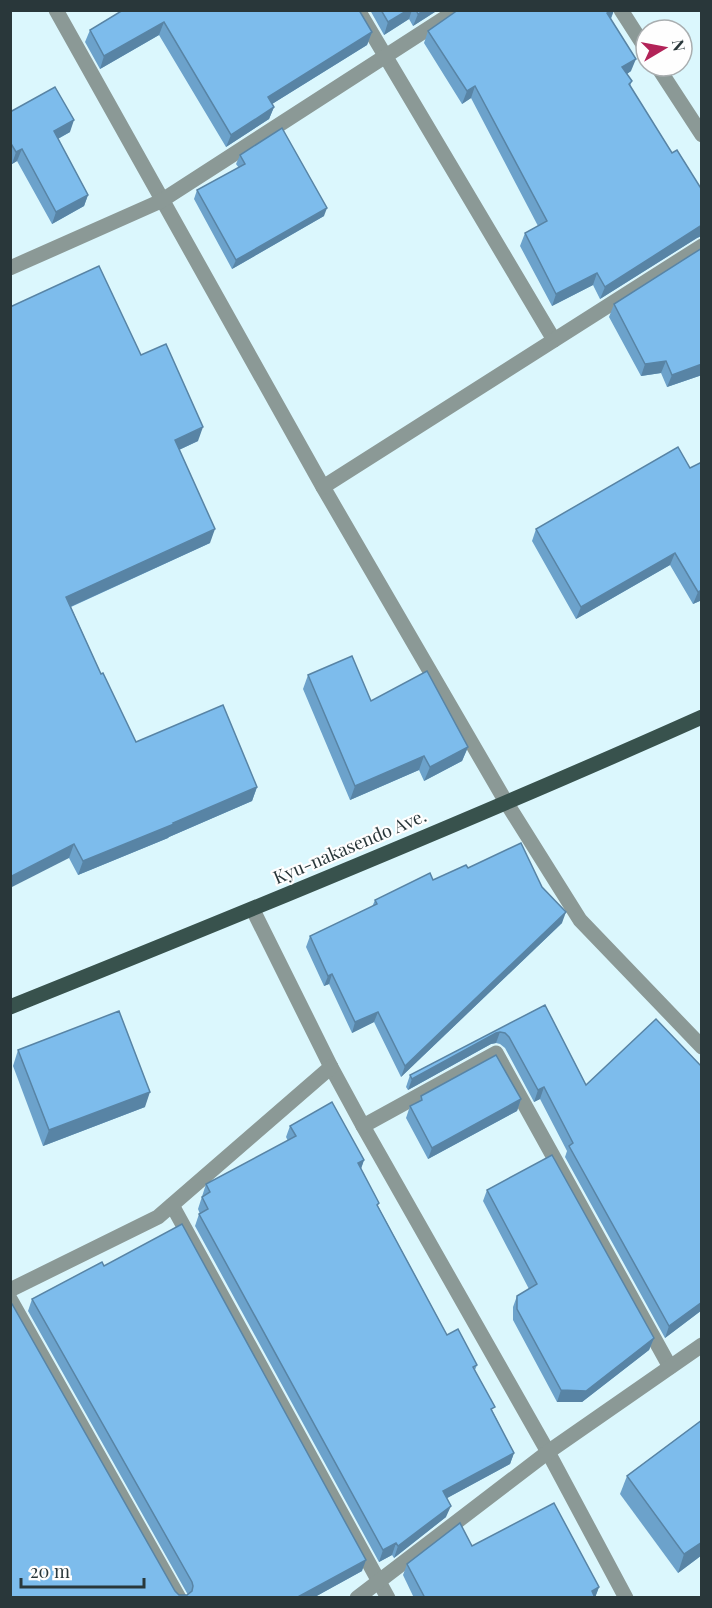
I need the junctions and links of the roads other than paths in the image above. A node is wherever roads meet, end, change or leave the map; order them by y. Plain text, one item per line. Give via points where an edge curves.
1 (56, 10) edge
2 (358, 10) edge
3 (457, 10) edge
4 (621, 10) edge
5 (634, 30) edge
6 (385, 57) junction
7 (665, 78) edge
8 (702, 135) edge
9 (161, 201) junction
10 (702, 246) edge
11 (10, 268) edge
12 (554, 340) junction
13 (323, 487) junction
14 (702, 717) edge
15 (506, 802) junction
16 (253, 910) junction
17 (10, 1007) edge
18 (702, 1047) edge
19 (331, 1067) junction
20 (363, 1126) junction
21 (172, 1204) junction
22 (10, 1290) edge
23 (10, 1299) edge
24 (702, 1345) edge
25 (670, 1367) junction
26 (548, 1452) junction
27 (379, 1581) junction
28 (178, 1598) edge
29 (357, 1598) edge
30 (388, 1598) edge
31 (626, 1598) edge

1 - 9 street
2 - 6 street
3 - 6 street
4 - 5 street
6 - 9 street
6 - 12 street
7 - 8 street
9 - 11 street
9 - 13 street
10 - 12 street
12 - 13 street
13 - 15 street
14 - 15 main road, Kyu-nakasendo Ave.
15 - 16 main road, Kyu-nakasendo Ave.
15 - 18 street via 580,920
16 - 17 main road, Kyu-nakasendo Ave.
16 - 19 street
19 - 20 street
19 - 21 street
20 - 25 street via 496,1053
20 - 26 street
21 - 22 street via 158,1217
21 - 27 street
23 - 28 street
24 - 25 street
25 - 26 street
26 - 27 street
26 - 31 street
27 - 29 street
27 - 30 street

